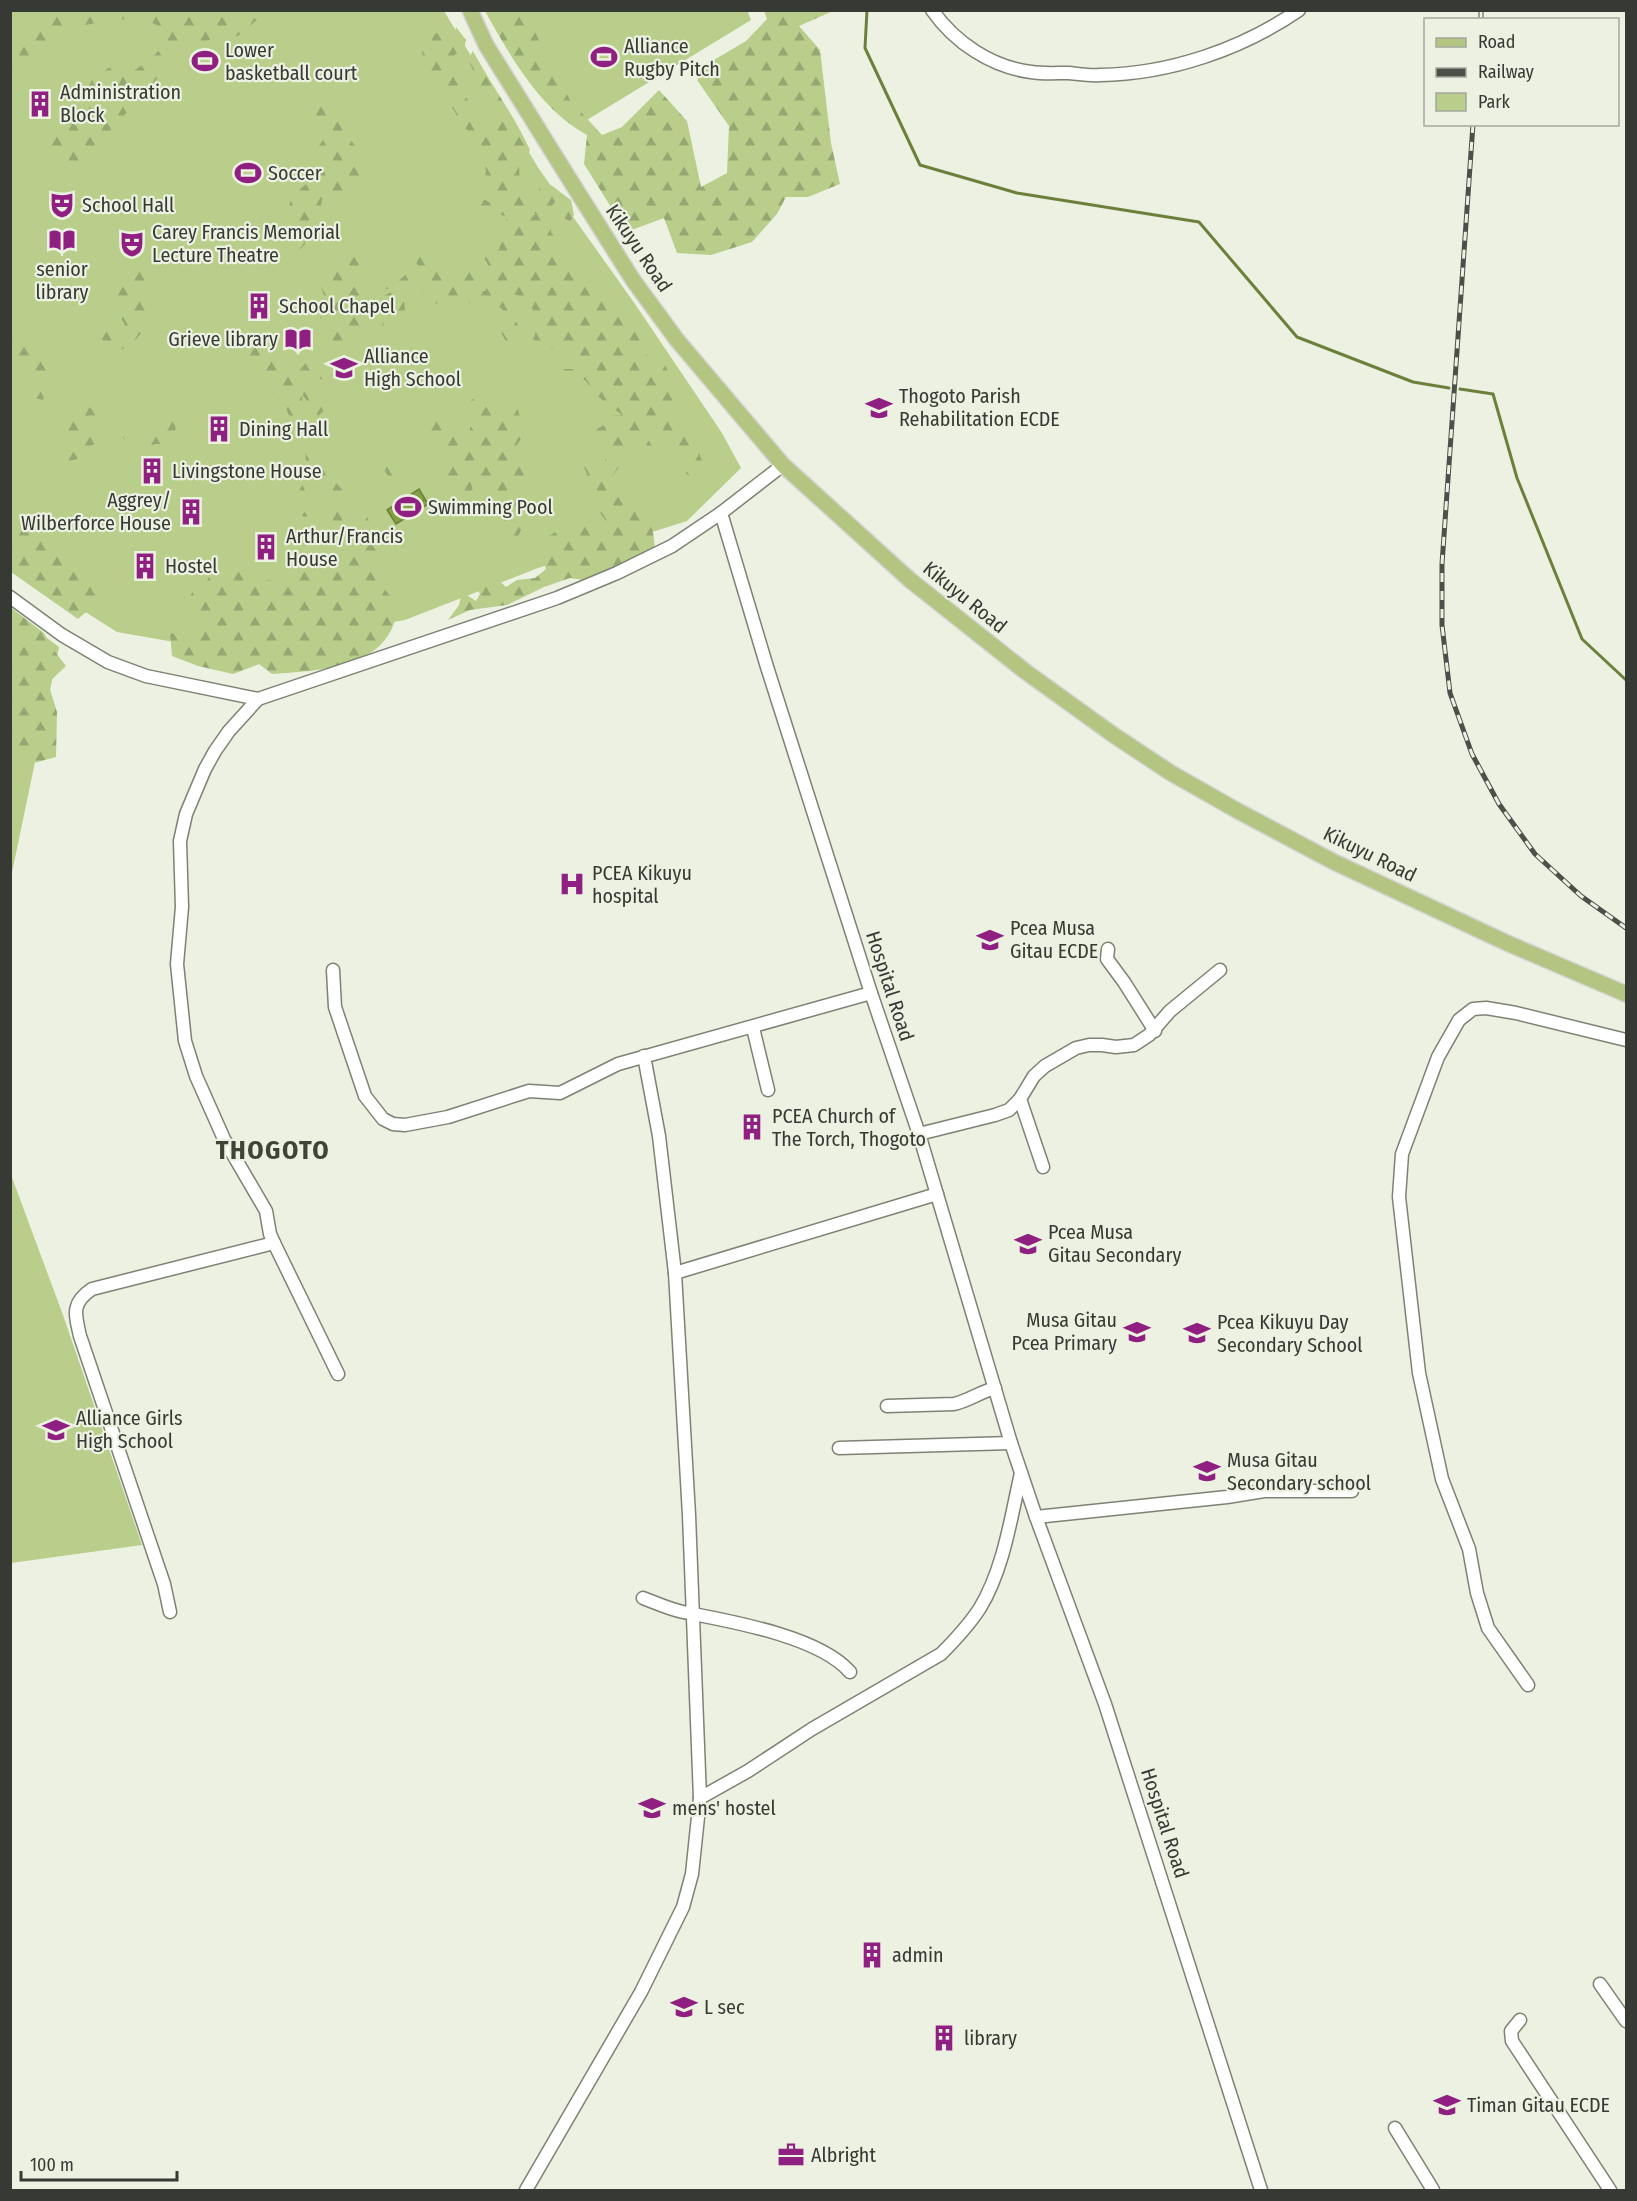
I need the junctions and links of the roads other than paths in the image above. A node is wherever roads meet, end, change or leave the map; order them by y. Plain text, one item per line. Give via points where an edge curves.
1 (470, 10) edge
2 (932, 10) edge
3 (1299, 10) edge
4 (783, 465) junction
5 (721, 513) junction
6 (10, 597) edge
7 (258, 699) junction
8 (1108, 949) dead end
9 (333, 970) dead end
10 (1220, 970) dead end
11 (871, 993) junction
12 (1626, 994) edge
13 (753, 1028) junction
14 (1155, 1030) junction
15 (1626, 1040) edge
16 (644, 1056) junction
17 (768, 1090) dead end
18 (1020, 1099) junction
19 (919, 1134) junction
20 (1042, 1167) dead end
21 (937, 1194) junction
22 (274, 1243) junction
23 (675, 1273) junction
24 (338, 1374) dead end
25 (995, 1388) junction
26 (886, 1406) dead end
27 (1011, 1443) junction
28 (839, 1448) dead end
29 (1021, 1472) junction
30 (1352, 1491) dead end
31 (1036, 1516) junction
32 (643, 1598) dead end
33 (170, 1612) dead end
34 (693, 1613) junction
35 (850, 1672) dead end
36 (1528, 1685) dead end
37 (700, 1798) junction
38 (1600, 1984) dead end
39 (1520, 2020) dead end
40 (1626, 2020) edge
41 (1395, 2128) dead end
42 (526, 2190) edge
43 (1261, 2190) edge
44 (1433, 2190) edge
45 (1610, 2190) edge

1 - 4 main road, Kikuyu Road via 486,45 633,280 677,340
2 - 3 street via 965,44 1006,66 1032,72 1100,75 1185,62 1255,37
4 - 5 street
4 - 12 main road, Kikuyu Road via 910,580 1009,659 1163,767 1334,862
5 - 7 street via 672,546 557,598
5 - 11 street, Hospital Road
6 - 7 street via 62,636 108,662 146,676
7 - 22 street via 215,751 186,814 180,841 182,907 177,964 185,1041 196,1076 224,1139 266,1211
8 - 14 street via 1107,959
9 - 16 street via 335,1007 365,1096 383,1119 393,1124 448,1117 529,1091 560,1093 600,1071
10 - 14 street via 1170,1011
11 - 13 street
11 - 19 street, Hospital Road
13 - 16 street
13 - 17 street
14 - 18 street via 1134,1045 1076,1048 1034,1076
15 - 36 street via 1516,1013 1473,1009 1460,1020 1438,1057 1402,1154 1399,1197 1419,1373 1442,1479 1469,1549 1476,1593 1488,1628
16 - 23 street
18 - 19 street via 1009,1110 995,1115
18 - 20 street
19 - 21 street, Hospital Road
21 - 23 street
21 - 25 street, Hospital Road
22 - 24 street
22 - 33 street via 92,1289 81,1296 76,1306 80,1336
23 - 34 street
25 - 26 street via 954,1404
25 - 27 street, Hospital Road
27 - 28 street
27 - 29 street, Hospital Road
29 - 31 street, Hospital Road
29 - 37 street via 991,1586 955,1640 941,1654
30 - 31 street via 1264,1491
31 - 43 street, Hospital Road via 1105,1704
32 - 34 street
34 - 35 street via 772,1632 828,1655
34 - 37 street
37 - 42 street via 692,1874 683,1907 642,1992
38 - 40 street
39 - 45 street via 1513,2027 1512,2041
41 - 44 street

